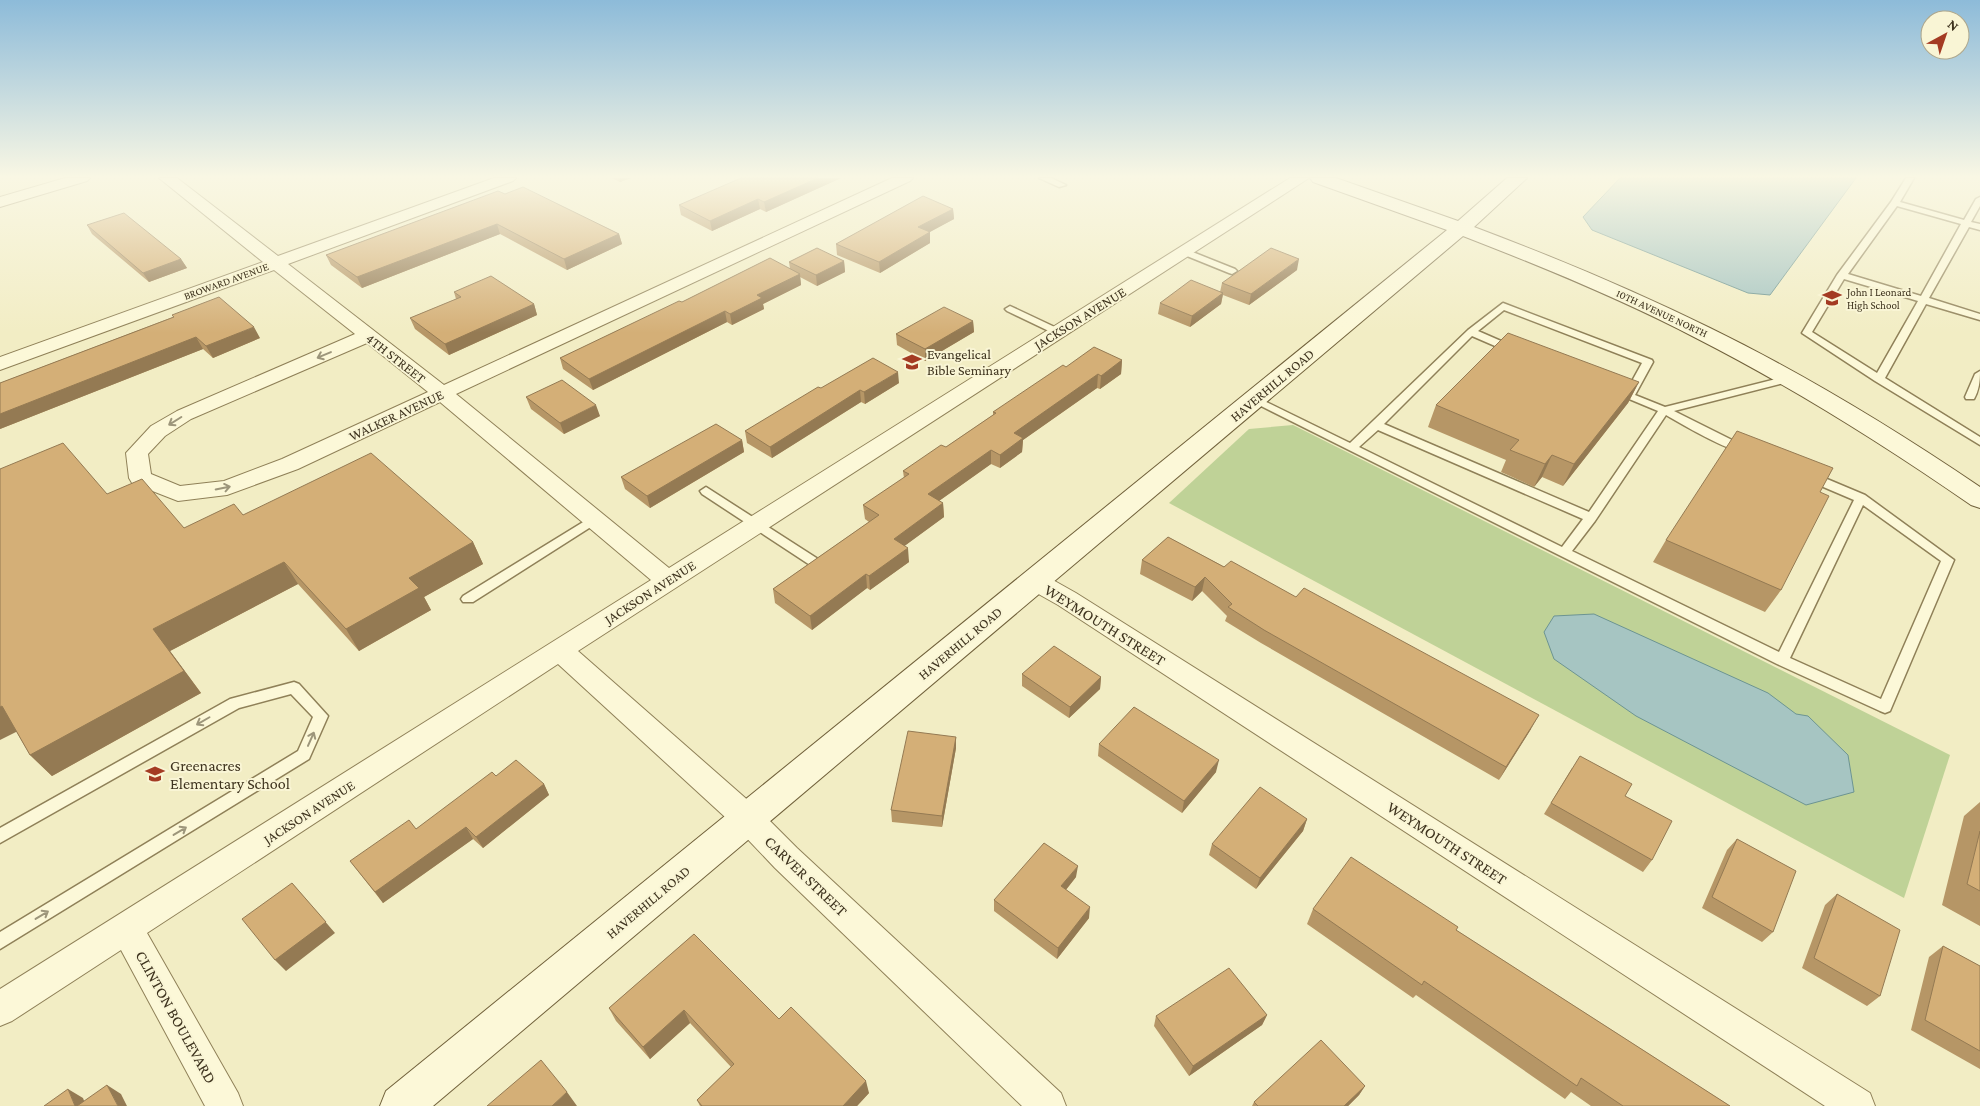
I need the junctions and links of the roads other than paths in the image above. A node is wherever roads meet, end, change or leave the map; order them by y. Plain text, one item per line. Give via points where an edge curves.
1 (233, 230) edge
2 (367, 230) edge
3 (794, 230) edge
4 (1220, 230) edge
5 (1460, 230) edge
6 (1466, 230) edge
7 (1875, 230) edge
8 (1962, 230) edge
9 (1185, 252) junction
10 (275, 263) junction
11 (1232, 271) dead end
12 (1842, 275) junction
13 (1924, 300) junction
14 (1010, 310) dead end
15 (1980, 318) edge
16 (1058, 332) junction
17 (1471, 332) junction
18 (368, 336) junction
19 (1524, 354) edge
20 (0, 364) edge
21 (1980, 374) edge
22 (1788, 379) junction
23 (1880, 379) junction
24 (1602, 386) edge
25 (442, 393) junction
26 (1629, 396) junction
27 (1970, 398) dead end
28 (1254, 400) junction
29 (1664, 410) junction
30 (1377, 426) junction
31 (1980, 442) edge
32 (1351, 448) junction
33 (1752, 454) edge
34 (1798, 472) edge
35 (706, 491) dead end
36 (1861, 498) junction
37 (1980, 499) edge
38 (1591, 518) junction
39 (593, 520) junction
40 (756, 524) junction
41 (1564, 553) junction
42 (814, 562) edge
43 (667, 580) junction
44 (1035, 581) junction
45 (468, 599) dead end
46 (560, 651) junction
47 (1782, 660) junction
48 (748, 819) junction
49 (0, 836) edge
50 (127, 928) junction
51 (0, 941) edge
52 (0, 1010) edge
53 (225, 1106) edge
54 (401, 1106) edge
55 (1048, 1106) edge
56 (1857, 1106) edge

1 - 10 street, 4TH STREET
2 - 10 street, BROWARD AVENUE
3 - 25 street, WALKER AVENUE
4 - 9 street, JACKSON AVENUE
5 - 28 street, HAVERHILL ROAD
6 - 22 street, 10TH AVENUE NORTH via 1624,295 1718,340
7 - 12 lane
8 - 13 lane
9 - 11 lane
9 - 16 street, JACKSON AVENUE
10 - 18 street, 4TH STREET
10 - 20 street, BROWARD AVENUE
12 - 13 lane
12 - 23 lane via 1807,333
13 - 15 lane
13 - 23 lane
14 - 16 lane
16 - 40 street, JACKSON AVENUE
17 - 19 lane
17 - 26 lane via 1504,306 1648,362
17 - 30 lane
18 - 25 street, 4TH STREET
18 -> 25 street, WALKER AVENUE via 184,415 158,431 137,453 140,478 178,494 227,488 290,464
21 - 27 lane
22 - 29 lane
22 - 37 street, 10TH AVENUE NORTH via 1898,444
23 - 31 lane
24 - 26 lane
25 - 39 street, 4TH STREET
26 - 29 lane
28 - 32 lane
28 - 44 street, HAVERHILL ROAD
29 - 33 lane
29 - 38 lane
30 - 32 lane
30 - 38 lane
32 - 41 lane
34 - 36 lane
35 - 40 lane
36 - 47 lane
36 - 47 lane via 1948,560 1885,707
38 - 41 lane
39 - 43 street, 4TH STREET
39 - 45 lane
40 - 42 lane
40 - 43 street, JACKSON AVENUE
41 - 47 lane
43 - 46 street, JACKSON AVENUE
44 - 48 street, HAVERHILL ROAD
44 - 56 street, WEYMOUTH STREET
46 - 48 street, CARVER STREET
46 - 50 street, JACKSON AVENUE
48 - 54 street, HAVERHILL ROAD
48 - 55 street, CARVER STREET
51 -> 49 lane via 304,755 321,716 294,688 235,703
50 - 52 street, JACKSON AVENUE
50 - 53 street, CLINTON BOULEVARD

